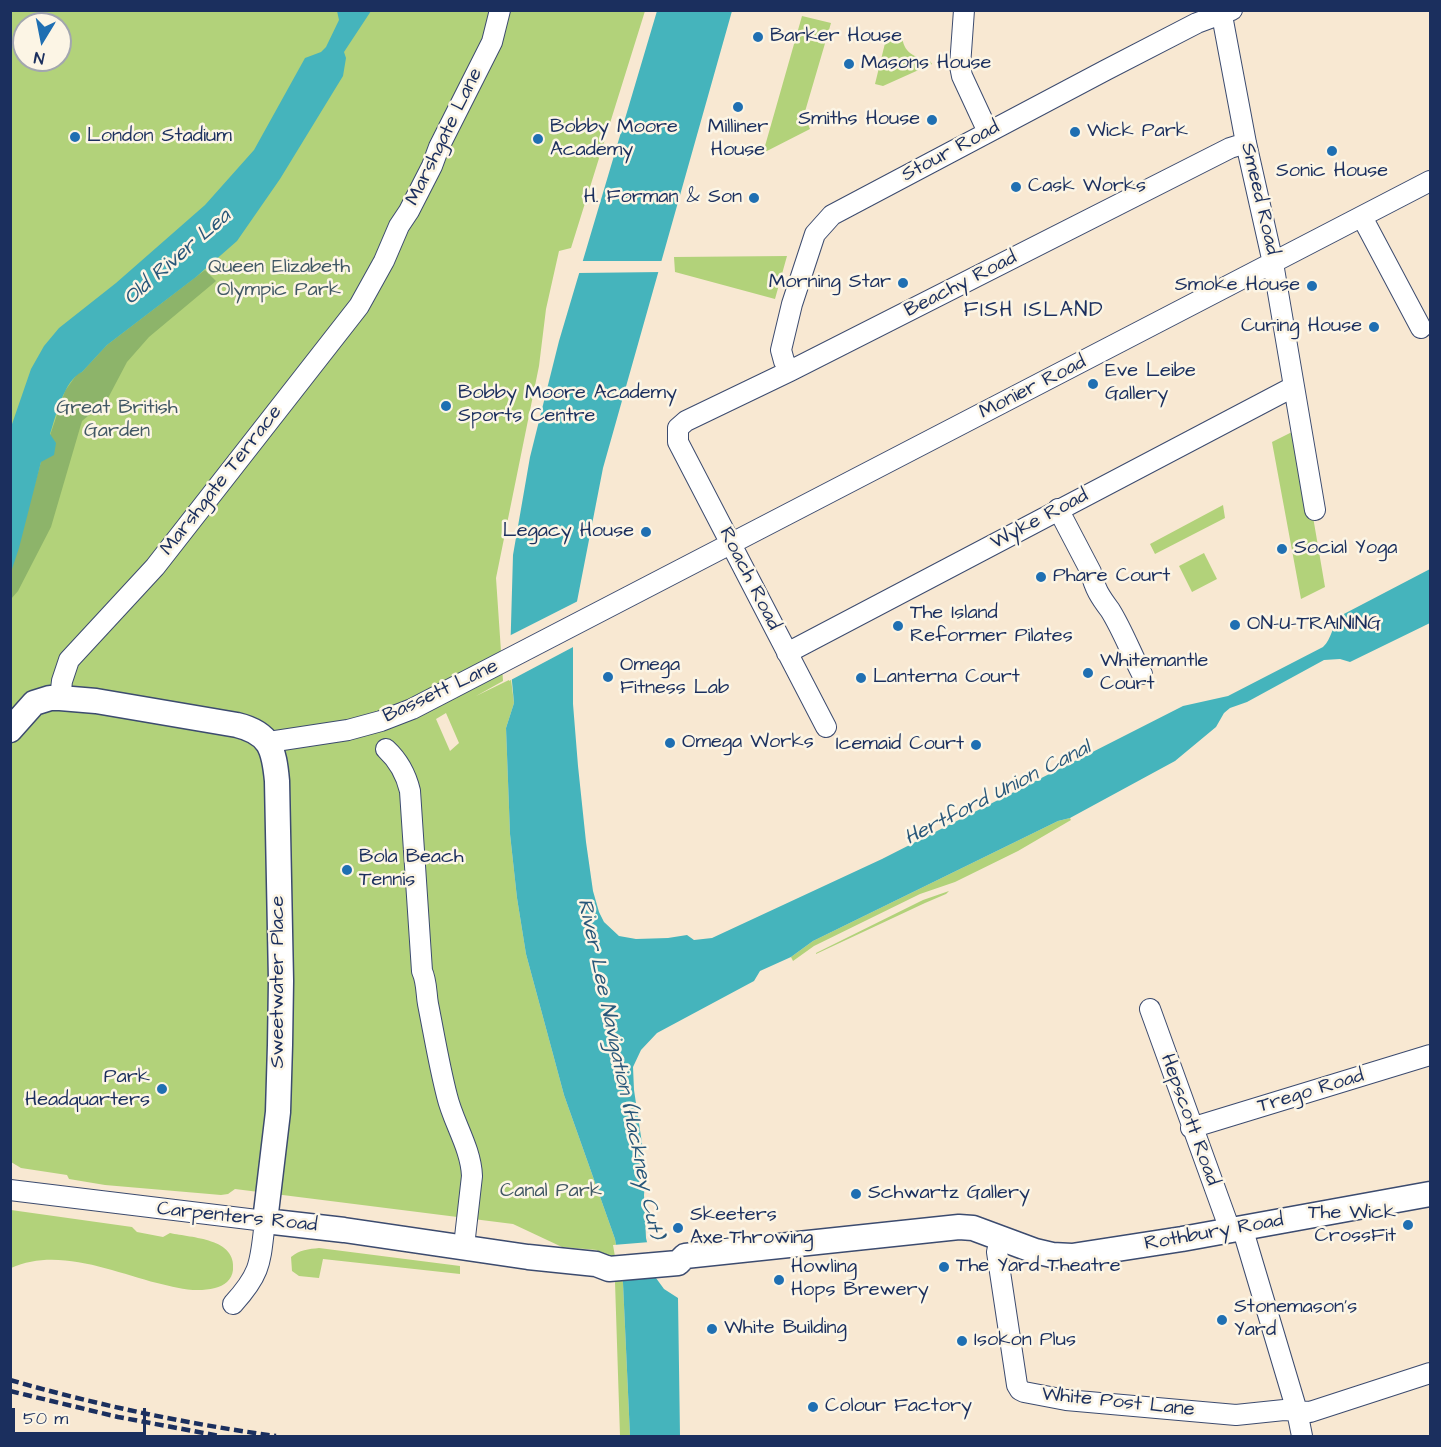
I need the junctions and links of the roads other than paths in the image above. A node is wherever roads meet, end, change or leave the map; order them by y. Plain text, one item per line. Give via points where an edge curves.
1 (500, 10) edge
2 (964, 10) edge
3 (1225, 12) edge
4 (988, 132) junction
5 (1246, 143) junction
6 (1431, 181) edge
7 (1362, 217) junction
8 (384, 261) joint
9 (1273, 263) junction
10 (1421, 328) dead end
11 (790, 371) junction
12 (1293, 387) junction
13 (678, 428) joint
14 (1058, 509) junction
15 (1315, 510) dead end
16 (730, 544) junction
17 (787, 653) junction
18 (1142, 674) dead end
19 (60, 698) junction
20 (826, 727) dead end
21 (10, 730) edge
22 (269, 742) junction
23 (386, 749) dead end
24 (1150, 1009) dead end
25 (1431, 1055) edge
26 (1191, 1128) junction
27 (10, 1190) edge
28 (1431, 1194) edge
29 (266, 1221) junction
30 (1236, 1229) junction
31 (999, 1238) junction
32 (464, 1246) junction
33 (233, 1304) dead end
34 (1431, 1373) edge
35 (1297, 1411) junction
36 (1302, 1437) edge

1 - 8 street, Marshgate Lane via 492,42
2 - 4 street via 960,66
3 - 4 street, Stour Road
3 - 5 street, Smeed Road
4 - 11 street, Stour Road via 832,215 817,230 781,350
5 - 9 street, Smeed Road
5 - 11 street, Beachy Road
6 - 7 street, Monier Road
7 - 9 street, Monier Road
7 - 10 street
8 - 19 street, Marshgate Terrace via 359,306 155,567 69,660
9 - 12 street, Smeed Road
9 - 16 street, Monier Road
11 - 13 street, Beachy Road
12 - 14 street, Wyke Road
12 - 15 street, Smeed Road
13 - 16 street, Roach Road via 678,442
14 - 17 street, Wyke Road
14 - 18 street
16 - 17 street, Roach Road
16 - 22 street, Bassett Lane via 412,709 348,730
17 - 20 street, Roach Road
19 - 21 street via 34,703
19 - 22 street via 237,725 254,730
22 - 29 street, Sweetwater Place via 277,781 281,981 279,1096
23 - 32 street via 400,765 410,790 422,971 446,1092 471,1164
24 - 26 street, Hepscott Road
25 - 26 street, Trego Road
26 - 30 street, Hepscott Road
27 - 29 street, Carpenters Road
28 - 30 street, Rothbury Road
29 - 32 street, Carpenters Road
29 - 33 street via 257,1271
30 - 31 street, Rothbury Road via 1072,1256 1035,1251
30 - 35 street, Hepscott Road
31 - 32 street via 959,1227 685,1256 678,1263 655,1259 603,1263 528,1257
31 - 35 street, White Post Lane via 997,1252 1020,1390 1066,1400 1236,1415
34 - 35 street, White Post Lane via 1310,1412
35 - 36 street, Hepscott Road

